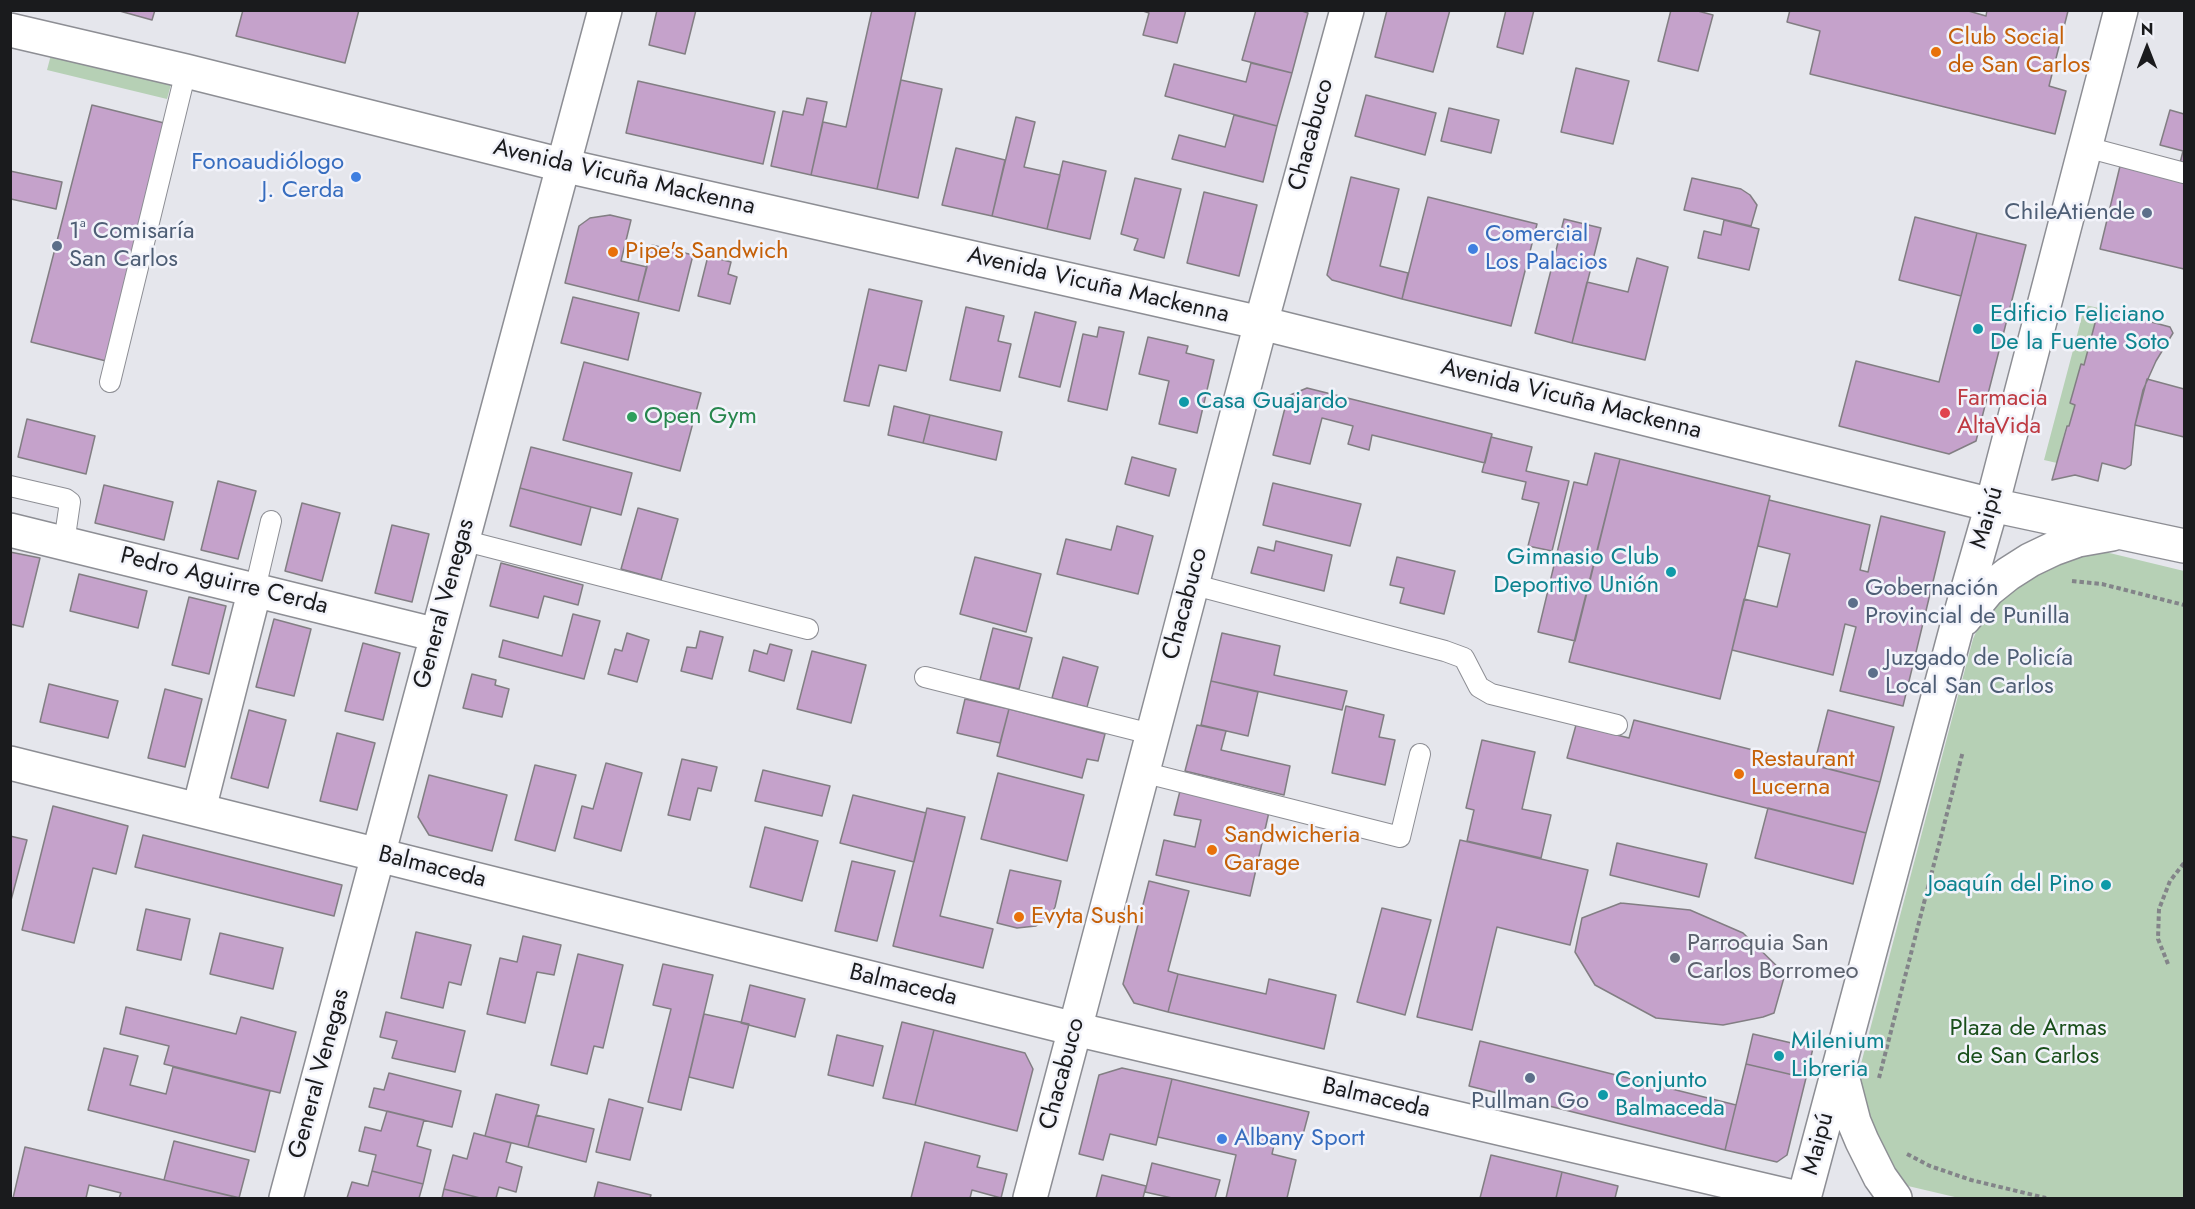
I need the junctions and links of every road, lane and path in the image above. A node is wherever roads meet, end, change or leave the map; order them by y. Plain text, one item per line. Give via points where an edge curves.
1 (604, 10) edge
2 (1347, 10) edge
3 (2121, 10) edge
4 (10, 30) edge
5 (186, 71) junction
6 (2086, 147) junction
7 (562, 165) junction
8 (2184, 173) edge
9 (1261, 323) junction
10 (110, 382) dead end
11 (10, 486) edge
12 (1992, 505) junction
13 (271, 521) dead end
14 (10, 530) edge
15 (2129, 533) junction
16 (462, 540) junction
17 (64, 543) junction
18 (2184, 546) edge
19 (2067, 581) dead end
20 (1191, 584) junction
21 (255, 589) junction
22 (2184, 605) edge
23 (808, 629) dead end
24 (1956, 630) junction
25 (437, 635) junction
26 (925, 677) dead end
27 (1617, 725) dead end
28 (1151, 734) junction
29 (1963, 749) dead end
30 (1420, 754) dead end
31 (10, 763) edge
32 (1142, 772) junction
33 (200, 809) junction
34 (379, 855) junction
35 (2184, 863) edge
36 (2168, 964) dead end
37 (1075, 1029) junction
38 (1839, 1067) junction
39 (1878, 1085) dead end
40 (1900, 1148) dead end
41 (286, 1198) edge
42 (1030, 1198) edge
43 (1798, 1198) edge
44 (1804, 1198) edge
45 (1895, 1198) edge
46 (2046, 1198) edge

1 - 7 main road, General Venegas
2 - 9 main road, Chacabuco
3 - 6 main road, Maipú
4 - 5 main road, Avenida Vicuña Mackenna
5 - 7 main road, Avenida Vicuña Mackenna
5 - 10 lane
6 - 8 lane
6 - 12 main road, Maipú
7 - 9 main road, Avenida Vicuña Mackenna
7 - 16 main road, General Venegas
9 - 12 main road, Avenida Vicuña Mackenna
9 - 20 main road, Chacabuco
11 - 17 lane via 70,502
12 - 15 main road, Avenida Vicuña Mackenna
12 - 24 main road, Maipú
13 - 21 lane
14 - 17 main road, Pedro Aguirre Cerda
15 - 18 main road, Avenida Vicuña Mackenna
15 - 24 main road via 2078,540 2030,560 1988,590
16 - 23 lane
16 - 25 main road, General Venegas
17 - 21 main road, Pedro Aguirre Cerda
19 - 22 path via 2102,584
20 - 27 lane via 1445,651 1464,658 1479,687 1491,693
20 - 28 main road, Chacabuco
21 - 25 main road, Pedro Aguirre Cerda
21 - 33 main road
24 - 38 main road, Maipú
25 - 34 main road, General Venegas
26 - 28 lane
28 - 32 main road, Chacabuco
29 - 39 path
30 - 32 lane via 1400,837
31 - 33 main road, Balmaceda
32 - 37 main road, Chacabuco
33 - 34 main road, Balmaceda
34 - 37 main road, Balmaceda
34 - 41 main road, General Venegas
35 - 36 path via 2170,881 2159,909 2158,939
37 - 42 main road, Chacabuco
37 - 43 main road, Balmaceda
38 - 44 main road, Maipú
38 - 45 main road via 1862,1142
40 - 46 path via 1941,1170

